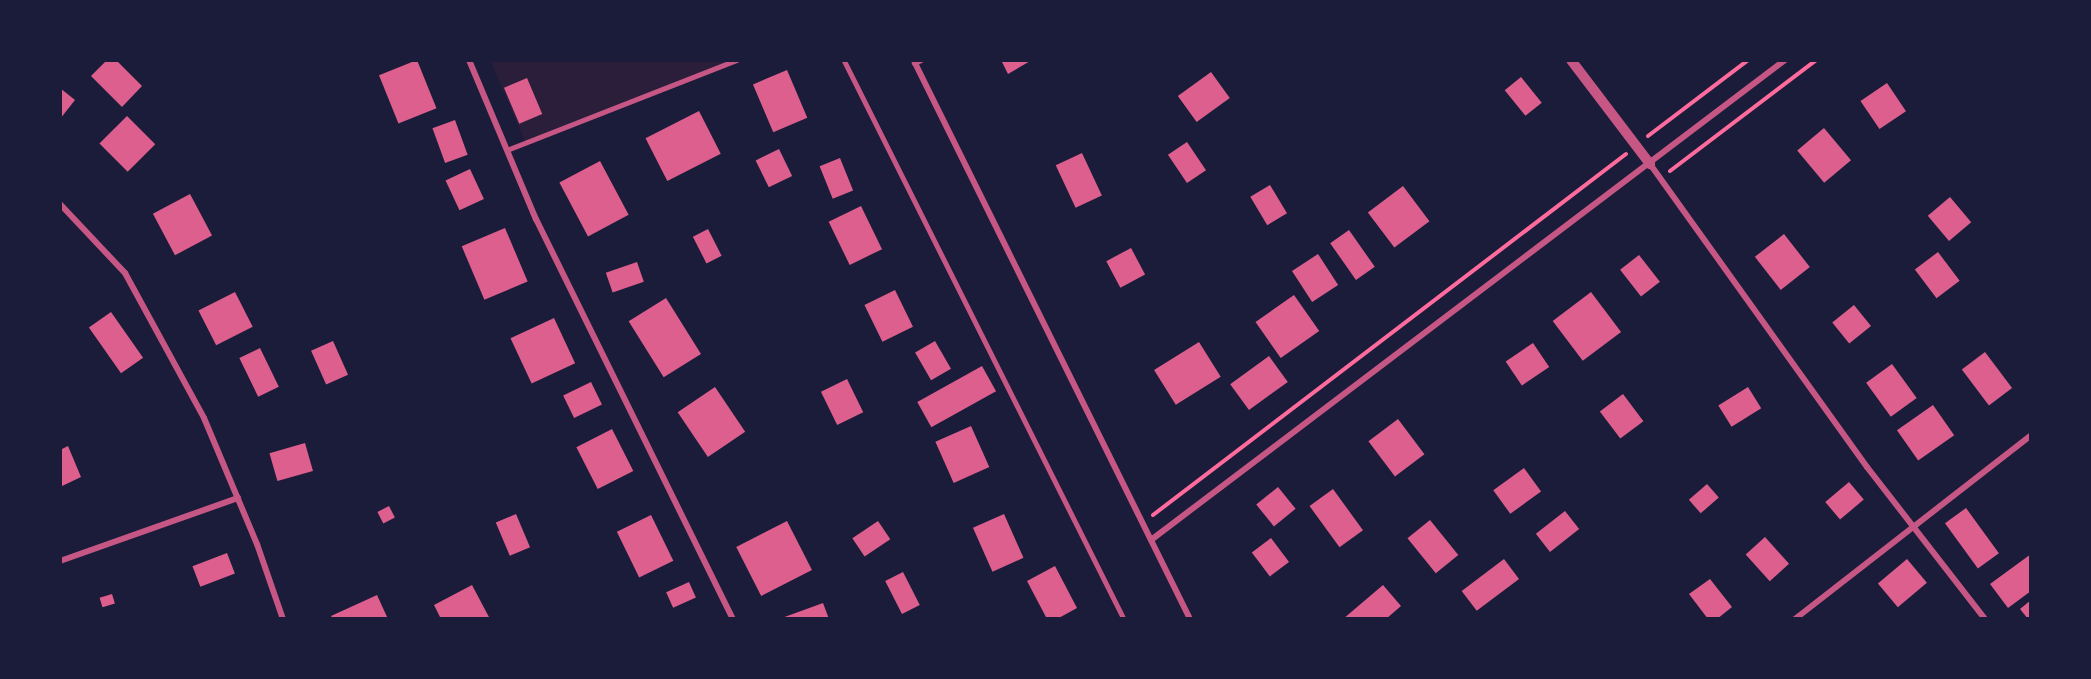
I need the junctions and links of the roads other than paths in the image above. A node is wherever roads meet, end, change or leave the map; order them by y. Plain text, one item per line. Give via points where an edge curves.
1 (469, 60) edge
2 (737, 60) edge
3 (844, 60) edge
4 (921, 60) edge
5 (1571, 60) edge
6 (1785, 60) edge
7 (507, 150) junction
8 (1650, 164) junction
9 (60, 204) edge
10 (2031, 435) edge
11 (238, 498) junction
12 (1915, 525) junction
13 (1151, 540) junction
14 (60, 561) edge
15 (283, 619) edge
16 (734, 619) edge
17 (1125, 619) edge
18 (1190, 619) edge
19 (1795, 619) edge
20 (1985, 619) edge

1 - 7 street
2 - 7 lane
3 - 17 lane
4 - 13 street via 915,63
5 - 8 street
6 - 8 street
7 - 16 street via 536,219
8 - 12 street via 1867,467
8 - 13 street
9 - 11 street via 125,273 204,418
10 - 12 street
11 - 14 street
11 - 15 street
12 - 19 street
12 - 20 street
13 - 18 street

